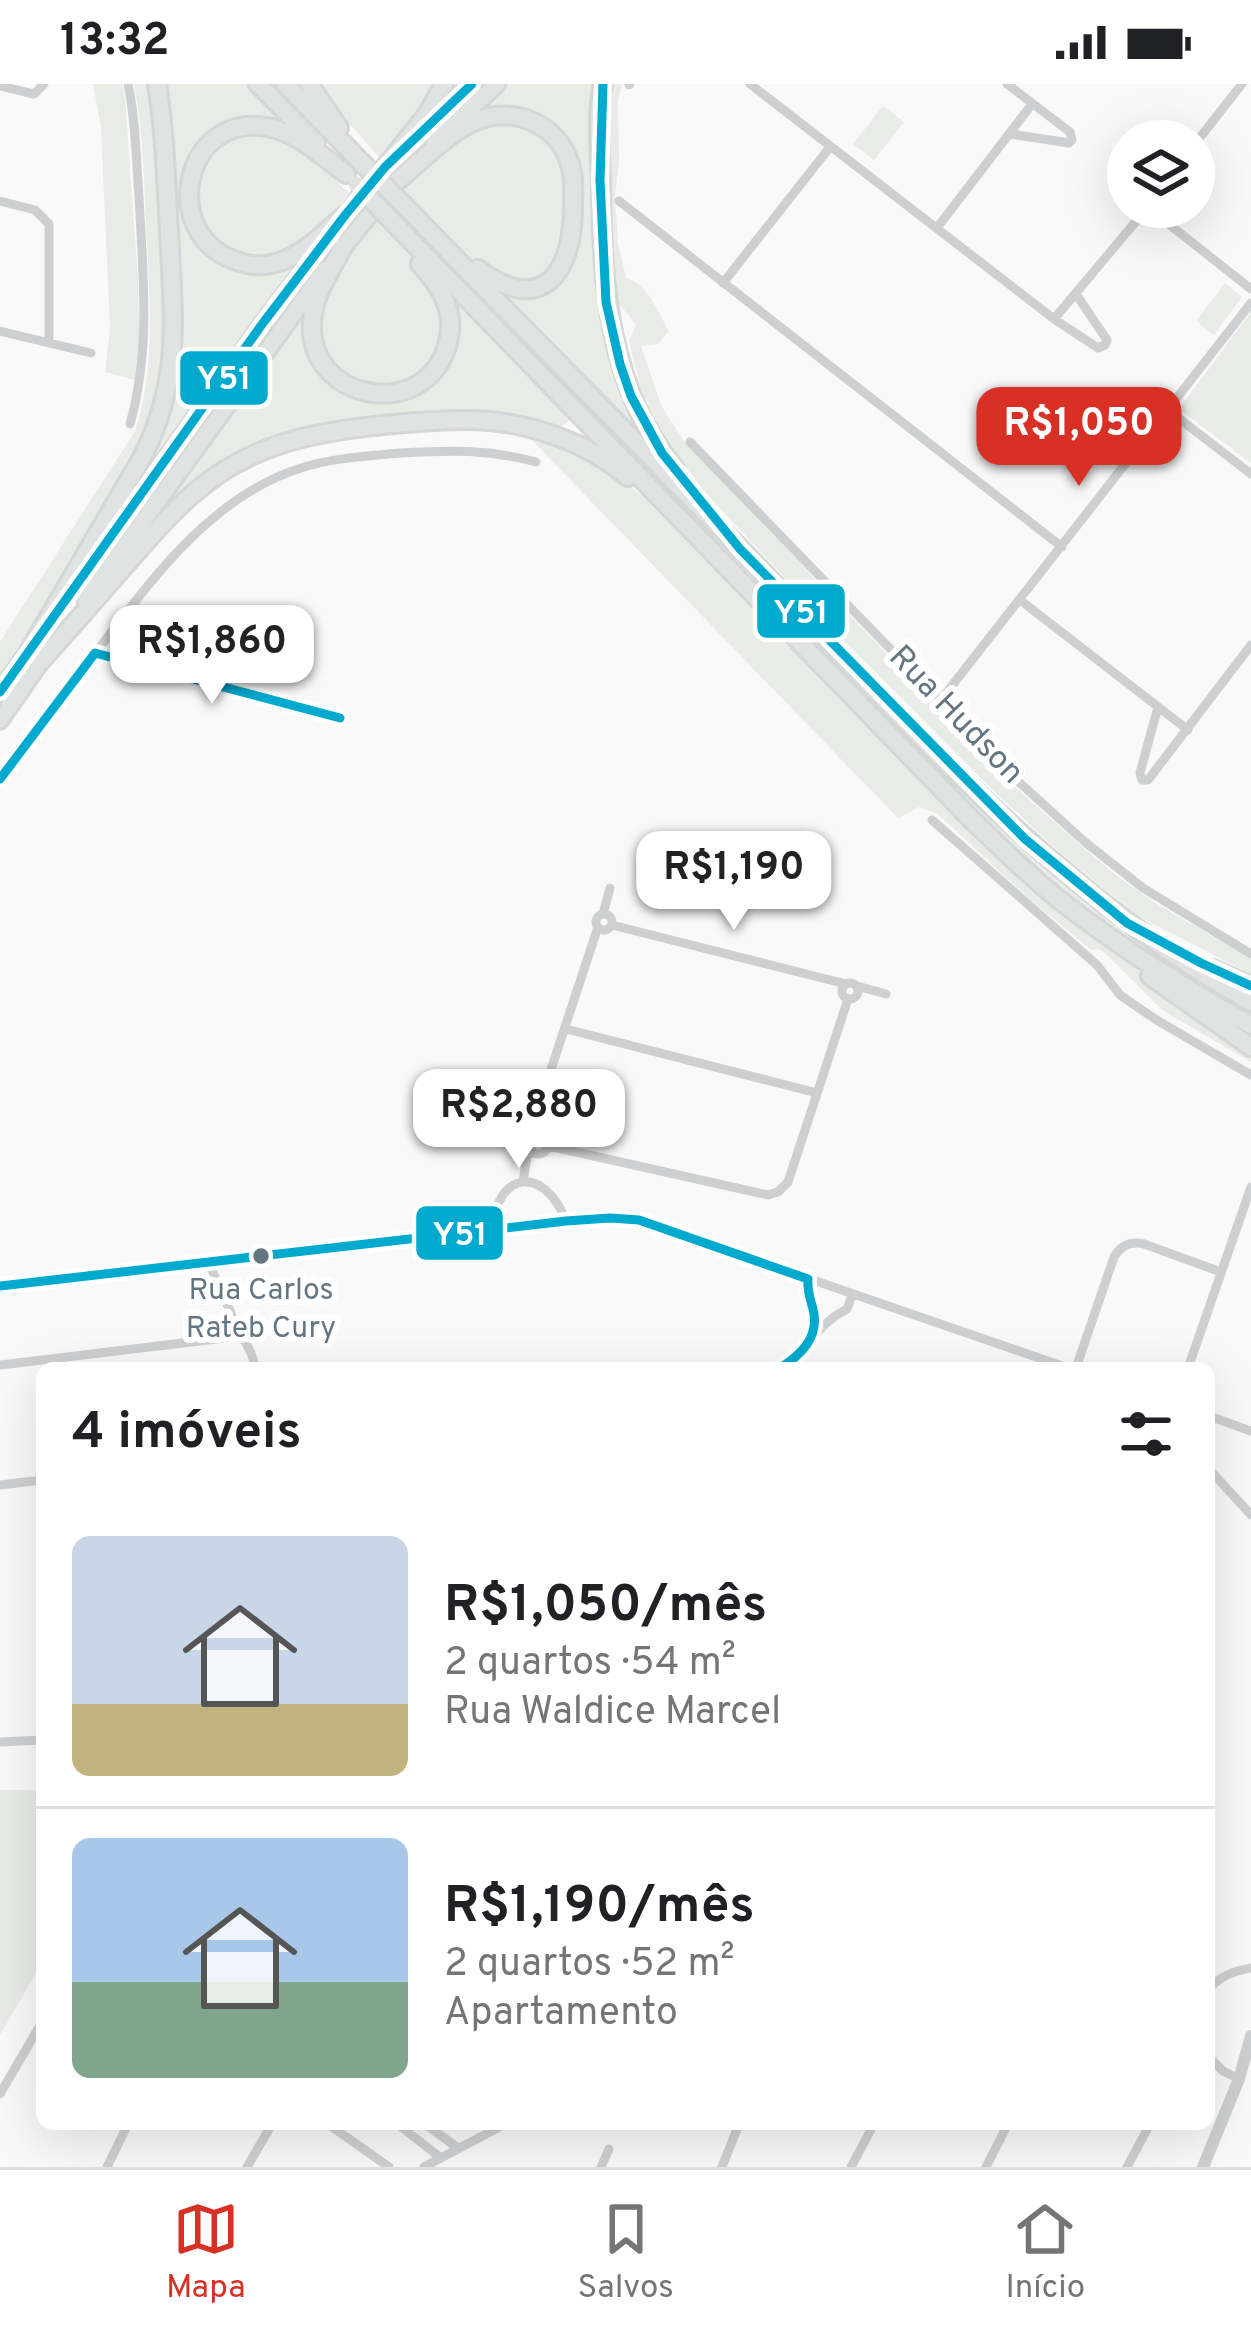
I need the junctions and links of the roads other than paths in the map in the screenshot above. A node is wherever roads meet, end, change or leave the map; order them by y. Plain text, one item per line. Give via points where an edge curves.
1 (44, 84) edge
2 (128, 84) edge
3 (158, 84) edge
4 (258, 84) edge
5 (285, 84) edge
6 (309, 84) edge
7 (444, 84) edge
8 (472, 84) edge
9 (496, 84) edge
10 (603, 84) edge
11 (750, 84) edge
12 (1006, 84) edge
13 (1242, 84) edge
14 (0, 86) edge
15 (1032, 104) junction
16 (1214, 120) edge
17 (1010, 134) junction
18 (830, 147) junction
19 (370, 173) junction
20 (0, 201) edge
21 (619, 201) dead end
22 (346, 214) junction
23 (389, 218) junction
24 (420, 222) junction
25 (937, 228) junction
26 (1131, 228) edge
27 (1174, 228) edge
28 (344, 245) junction
29 (723, 283) junction
30 (1251, 289) edge
31 (1076, 294) junction
32 (1251, 303) edge
33 (1054, 319) junction
34 (0, 331) edge
35 (49, 343) junction
36 (91, 353) dead end
37 (1168, 410) junction
38 (130, 424) dead end
39 (690, 442) dead end
40 (536, 462) dead end
41 (1251, 474) edge
42 (1062, 547) junction
43 (740, 549) junction
44 (727, 566) junction
45 (1020, 600) junction
46 (95, 653) junction
47 (1249, 653) edge
48 (34, 658) junction
49 (0, 692) edge
50 (940, 701) junction
51 (1158, 707) junction
52 (340, 718) dead end
53 (0, 720) edge
54 (1188, 730) junction
55 (0, 779) edge
56 (932, 820) dead end
57 (610, 888) dead end
58 (1053, 895) junction
59 (603, 914) junction
60 (1127, 923) junction
61 (612, 925) junction
62 (598, 926) junction
63 (1251, 954) edge
64 (851, 985) junction
65 (1251, 986) edge
66 (886, 994) dead end
67 (1251, 1002) edge
68 (1251, 1025) edge
69 (566, 1029) junction
70 (1251, 1048) edge
71 (1251, 1075) edge
72 (818, 1093) junction
73 (534, 1132) junction
74 (528, 1149) junction
75 (545, 1150) junction
76 (524, 1182) junction
77 (538, 1183) junction
78 (1251, 1187) edge
79 (566, 1221) junction
80 (492, 1231) junction
81 (208, 1262) junction
82 (1221, 1272) junction
83 (808, 1279) junction
84 (0, 1286) edge
85 (851, 1294) junction
86 (814, 1311) junction
87 (830, 1318) junction
88 (814, 1335) junction
89 (242, 1336) junction
90 (254, 1362) edge
91 (790, 1362) edge
92 (1054, 1362) edge
93 (1074, 1362) edge
94 (1190, 1362) edge
95 (0, 1365) edge
96 (1215, 1418) edge
97 (1251, 1431) edge
98 (1215, 1476) edge
99 (36, 1481) edge
100 (0, 1485) edge
101 (1251, 1515) edge
102 (36, 1740) edge
103 (0, 1742) edge
104 (1251, 1968) edge
105 (1215, 1982) edge
106 (36, 2032) edge
107 (1251, 2036) edge
108 (1215, 2063) edge
109 (1245, 2080) edge
110 (0, 2094) edge
111 (125, 2130) edge
112 (269, 2130) edge
113 (337, 2130) edge
114 (405, 2130) edge
115 (433, 2130) edge
116 (493, 2130) edge
117 (737, 2130) edge
118 (871, 2130) edge
119 (1005, 2130) edge
120 (1147, 2130) edge
121 (458, 2148) junction
122 (608, 2150) dead end
123 (441, 2158) junction
124 (107, 2167) edge
125 (247, 2167) edge
126 (389, 2167) edge
127 (424, 2167) edge
128 (601, 2167) edge
129 (722, 2167) edge
130 (851, 2167) edge
131 (986, 2167) edge
132 (1127, 2167) edge
133 (1203, 2167) edge

1 - 14 street via 34,94
2 - 38 street via 145,319
3 - 48 highway via 173,319 168,388 155,432
4 - 19 highway
5 - 19 highway
6 - 19 highway
7 - 19 highway via 428,113
8 - 19 highway
9 - 19 highway
10 - 43 highway via 603,280 620,364 662,453
11 - 18 street
12 - 15 street
13 - 16 street
15 - 17 street
15 - 17 street via 1072,140
17 - 25 street
18 - 25 street
18 - 29 street
19 - 22 highway
19 - 22 highway via 254,126 211,143 188,190 209,244 252,265 292,256
19 - 23 highway, bridge
19 - 24 highway, bridge
19 - 24 highway via 489,117 536,122 568,157 572,245 559,272 539,286 494,280
19 - 28 highway
20 - 35 street via 35,210 49,224
21 - 29 street
22 - 48 highway
23 - 28 highway via 449,315 441,361 412,388 379,396 355,390 316,352 314,307
23 - 44 highway
24 - 43 highway
25 - 33 street
26 - 31 street
27 - 30 street
28 - 48 highway
29 - 42 street
31 - 33 street
31 - 33 street via 1105,346
32 - 37 street
34 - 35 street
35 - 36 street
37 - 41 street
37 - 42 street
39 - 50 street, Rua Hudson
40 - 46 street via 440,450 301,467 208,523
42 - 45 street
43 - 60 highway via 1025,839
44 - 48 highway via 613,465 548,433 474,420 346,429 274,445 210,480
44 - 58 highway
45 - 50 street
45 - 51 street
46 - 52 street
46 - 55 street
47 - 54 street
48 - 49 highway
48 - 53 highway
50 - 63 street, Rua Hudson via 1084,842
51 - 54 street
51 - 54 street via 1142,780
56 - 71 street via 1097,965 1120,995
57 - 59 street
58 - 68 highway
58 - 70 highway
59 - 61 street
59 - 62 street
60 - 65 highway
60 - 67 highway
61 - 62 street
61 - 64 street
62 - 69 street
64 - 66 street
64 - 72 street via 856,997 848,999
69 - 72 street
69 - 73 street
72 - 75 street via 788,1182 767,1195
73 - 74 street
73 - 75 street via 547,1136
74 - 75 street
74 - 76 street
75 - 77 street
76 - 77 street
76 - 80 street via 498,1198
77 - 79 street
78 - 82 street
79 - 80 street
79 - 83 street via 639,1220
80 - 81 street
81 - 84 street
81 - 89 street
82 - 93 street via 1144,1244 1124,1246
82 - 94 street
83 - 85 street
83 - 86 street
85 - 87 street via 847,1309
85 - 92 street
86 - 87 street
86 - 88 street
87 - 88 street
88 - 91 street
89 - 90 street
89 - 95 street
96 - 97 street
98 - 101 street
99 - 100 street
102 - 103 street
104 - 105 street
106 - 110 street
107 - 109 street
108 - 109 street
109 - 133 street
111 - 124 street
112 - 125 street
113 - 126 street
114 - 123 street
115 - 121 street
116 - 121 street
117 - 129 street
118 - 130 street
119 - 131 street
120 - 132 street
121 - 123 street
122 - 128 street
123 - 127 street

